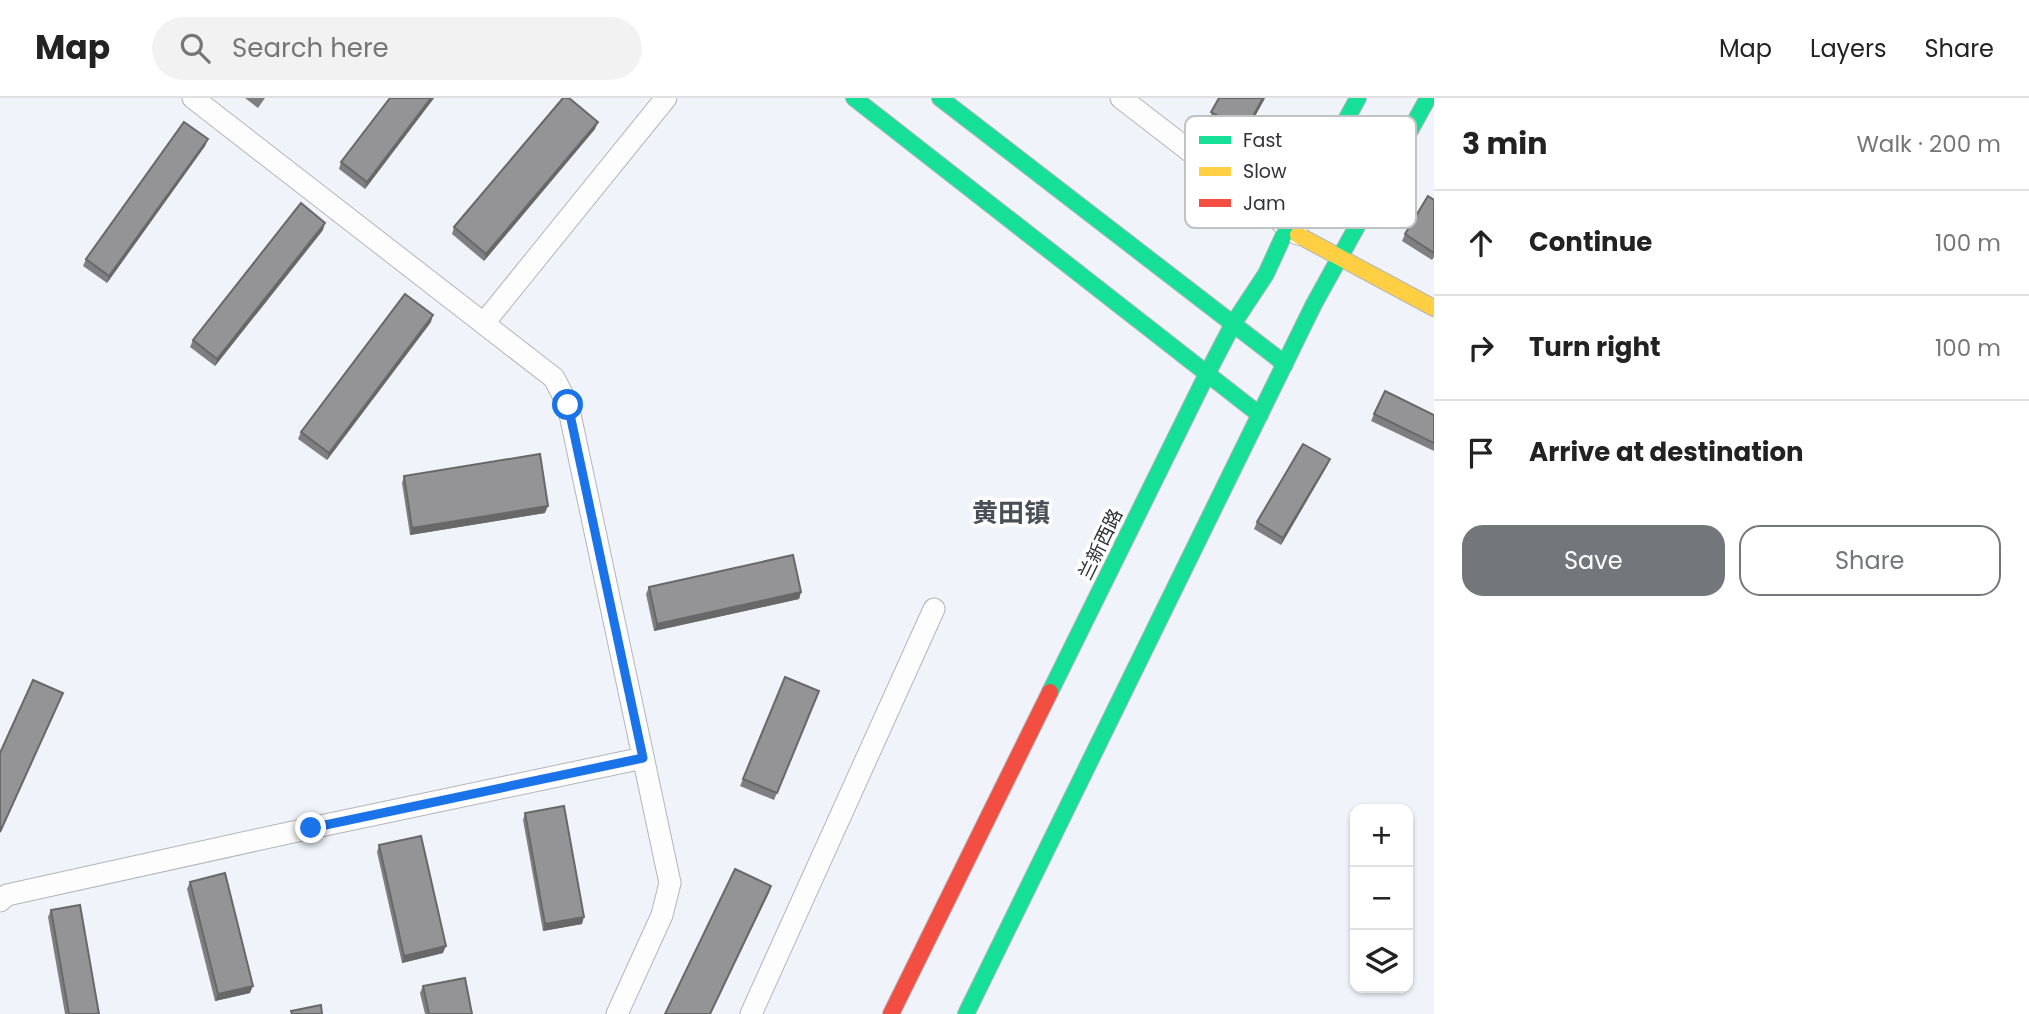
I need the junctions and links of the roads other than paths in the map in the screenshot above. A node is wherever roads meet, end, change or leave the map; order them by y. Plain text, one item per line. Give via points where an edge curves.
1 (194, 98) edge
2 (666, 98) edge
3 (854, 98) edge
4 (940, 98) edge
5 (1121, 98) edge
6 (1358, 98) edge
7 (1428, 98) edge
8 (1349, 116) edge
9 (1416, 119) edge
10 (1185, 147) edge
11 (1289, 228) edge
12 (1294, 228) edge
13 (1355, 228) edge
14 (1293, 231) junction
15 (1339, 257) junction
16 (1434, 308) edge
17 (484, 323) junction
18 (1233, 324) junction
19 (1285, 364) junction
20 (1207, 374) junction
21 (1260, 415) junction
22 (934, 609) dead end
23 (643, 758) junction
24 (0, 901) edge
25 (617, 1014) edge
26 (751, 1014) edge
27 (891, 1014) edge
28 (965, 1014) edge

1 - 17 street
2 - 17 street
3 - 20 main road
4 - 18 main road
5 - 10 street
6 - 8 main road, 兰新西路
7 - 9 main road
11 - 14 street
12 - 14 main road, 兰新西路
13 - 15 main road
14 - 15 main road
14 - 18 main road, 兰新西路
15 - 16 main road
15 - 19 main road
17 - 23 street via 554,378 568,405
18 - 19 main road
18 - 20 main road, 兰新西路
19 - 21 main road
20 - 21 main road
20 - 27 main road, 兰新西路
21 - 28 main road
22 - 26 street
23 - 24 street via 7,895
23 - 25 street via 670,883 662,915

